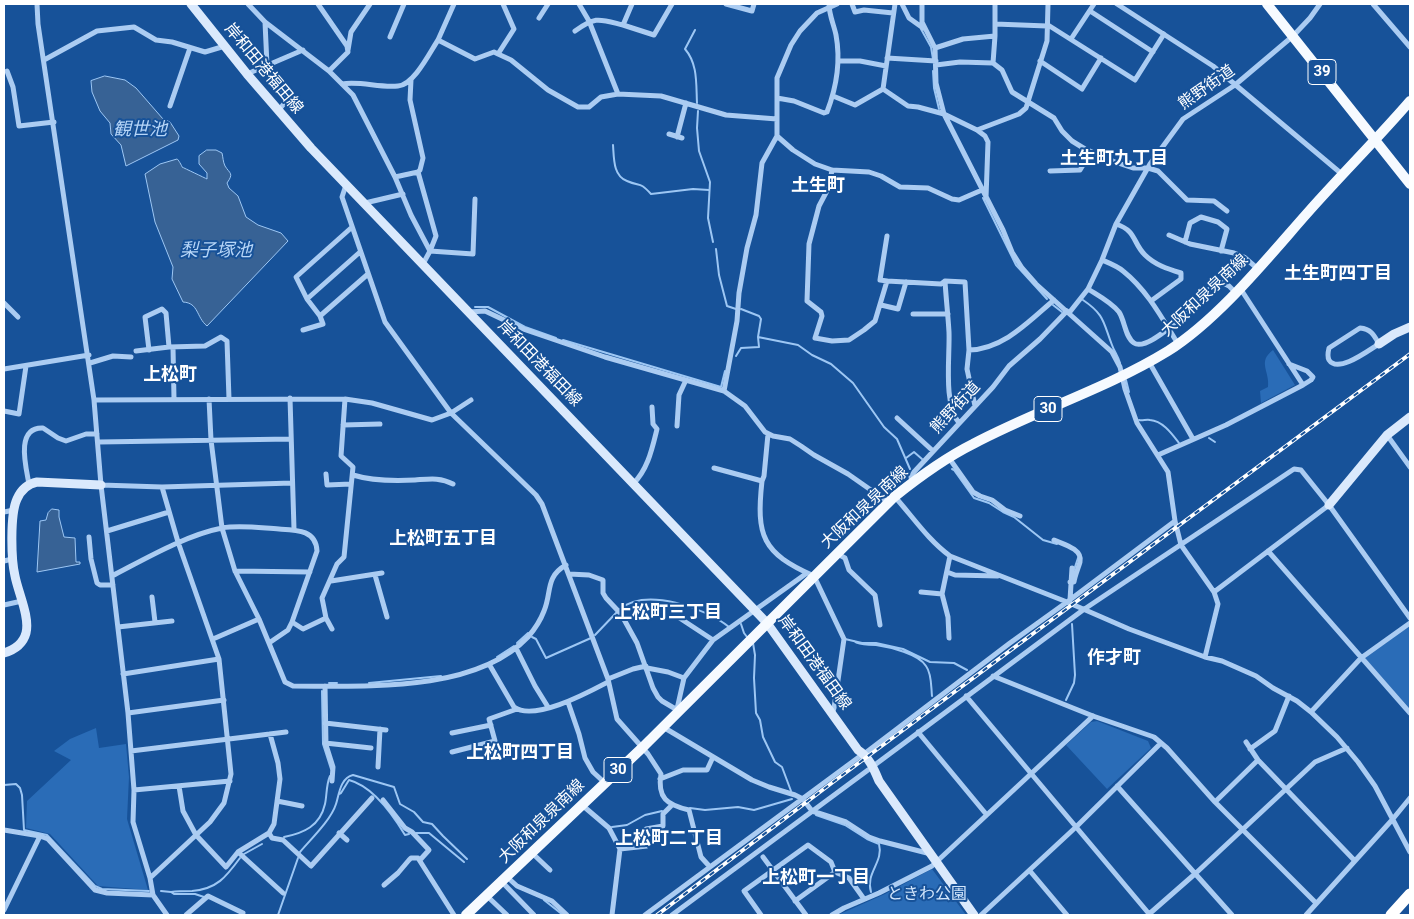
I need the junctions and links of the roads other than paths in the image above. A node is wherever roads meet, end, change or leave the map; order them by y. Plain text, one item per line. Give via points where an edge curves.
1 (37, 4) edge
2 (191, 4) edge
3 (248, 4) edge
4 (318, 4) edge
5 (370, 4) edge
6 (404, 4) edge
7 (454, 4) edge
8 (503, 4) edge
9 (548, 4) edge
10 (579, 4) edge
11 (632, 4) edge
12 (672, 4) edge
13 (726, 4) edge
14 (754, 4) edge
15 (837, 4) edge
16 (852, 4) edge
17 (895, 4) edge
18 (902, 4) edge
19 (922, 4) edge
20 (995, 4) edge
21 (1048, 4) edge
22 (1094, 4) edge
23 (1117, 4) edge
24 (1267, 4) edge
25 (1320, 4) edge
26 (1373, 4) edge
27 (829, 5) edge
28 (1090, 11) junction
29 (893, 13) junction
30 (539, 18) dead end
31 (589, 21) junction
32 (264, 22) junction
33 (995, 24) junction
34 (623, 25) junction
35 (1048, 26) junction
36 (924, 28) junction
37 (575, 31) dead end
38 (1164, 34) junction
39 (995, 36) junction
40 (1292, 36) junction
41 (390, 37) dead end
42 (1071, 39) junction
43 (438, 40) junction
44 (225, 46) junction
45 (1410, 47) edge
46 (190, 48) junction
47 (935, 48) junction
48 (304, 50) junction
49 (348, 52) junction
50 (1153, 52) junction
51 (498, 54) junction
52 (887, 58) junction
53 (1101, 58) junction
54 (44, 60) junction
55 (838, 61) junction
56 (1040, 62) junction
57 (936, 63) junction
58 (992, 63) junction
59 (267, 65) junction
60 (886, 66) junction
61 (7, 71) dead end
62 (329, 71) junction
63 (246, 74) junction
64 (411, 80) junction
65 (342, 84) junction
66 (1234, 86) junction
67 (883, 89) junction
68 (618, 94) junction
69 (833, 96) junction
70 (777, 98) junction
71 (1410, 101) edge
72 (1028, 102) junction
73 (686, 103) junction
74 (170, 106) dead end
75 (278, 111) junction
76 (944, 114) junction
77 (777, 119) junction
78 (54, 122) junction
79 (977, 130) junction
80 (668, 134) dead end
81 (777, 136) junction
82 (1376, 140) junction
83 (1091, 152) junction
84 (1148, 168) junction
85 (832, 170) junction
86 (1050, 171) dead end
87 (418, 172) junction
88 (1343, 175) junction
89 (395, 177) junction
90 (346, 184) junction
91 (1410, 184) edge
92 (982, 190) junction
93 (403, 194) junction
94 (986, 198) junction
95 (475, 199) dead end
96 (365, 204) junction
97 (1227, 210) dead end
98 (1116, 224) junction
99 (352, 228) junction
100 (1169, 235) dead end
101 (888, 236) dead end
102 (1185, 242) junction
103 (430, 251) junction
104 (360, 252) junction
105 (1221, 252) junction
106 (1102, 260) junction
107 (423, 264) junction
108 (1258, 268) junction
109 (368, 274) junction
110 (945, 281) junction
111 (887, 282) junction
112 (906, 282) junction
113 (1088, 289) junction
114 (1237, 290) junction
115 (306, 299) junction
116 (1054, 300) junction
117 (1151, 301) junction
118 (4, 302) edge
119 (881, 305) junction
120 (469, 312) junction
121 (1068, 312) junction
122 (913, 314) dead end
123 (948, 314) junction
124 (320, 316) junction
125 (18, 317) dead end
126 (1410, 327) edge
127 (1168, 328) junction
128 (303, 330) dead end
129 (1178, 344) junction
130 (1379, 344) junction
131 (171, 347) junction
132 (149, 350) junction
133 (969, 350) junction
134 (136, 351) dead end
135 (89, 355) junction
136 (131, 357) dead end
137 (1149, 362) junction
138 (90, 363) junction
139 (1289, 364) junction
140 (26, 366) junction
141 (4, 369) edge
142 (1122, 378) junction
143 (686, 380) junction
144 (1303, 385) junction
145 (724, 391) junction
146 (290, 398) junction
147 (174, 399) junction
148 (209, 399) junction
149 (229, 399) junction
150 (345, 399) junction
151 (94, 400) junction
152 (471, 400) dead end
153 (975, 406) junction
154 (652, 407) dead end
155 (4, 412) edge
156 (451, 413) junction
157 (1410, 417) edge
158 (897, 418) dead end
159 (959, 423) junction
160 (380, 424) dead end
161 (343, 425) junction
162 (677, 426) dead end
163 (97, 434) junction
164 (768, 434) junction
165 (1386, 435) junction
166 (290, 439) junction
167 (1194, 439) junction
168 (211, 440) junction
169 (99, 442) junction
170 (933, 451) junction
171 (1158, 455) junction
172 (949, 458) junction
173 (1410, 467) edge
174 (714, 468) dead end
175 (326, 474) dead end
176 (353, 474) junction
177 (762, 481) junction
178 (292, 483) junction
179 (912, 483) junction
180 (29, 484) junction
181 (351, 484) junction
182 (453, 484) dead end
183 (633, 484) junction
184 (101, 485) junction
185 (216, 485) junction
186 (162, 487) junction
187 (891, 500) junction
188 (1329, 505) junction
189 (14, 510) junction
190 (4, 512) edge
191 (169, 512) junction
192 (1020, 516) dead end
193 (1175, 521) junction
194 (222, 528) junction
195 (294, 529) junction
196 (107, 531) junction
197 (89, 537) dead end
198 (1054, 540) dead end
199 (178, 542) junction
200 (1181, 545) junction
201 (1268, 551) junction
202 (836, 553) junction
203 (950, 556) junction
204 (8, 560) edge
205 (566, 565) junction
206 (1072, 568) dead end
207 (235, 571) junction
208 (310, 572) junction
209 (947, 572) junction
210 (382, 573) dead end
211 (569, 574) junction
212 (810, 574) junction
213 (375, 575) junction
214 (112, 576) junction
215 (1001, 576) junction
216 (331, 581) junction
217 (1072, 582) junction
218 (113, 585) junction
219 (921, 592) dead end
220 (1214, 592) junction
221 (942, 594) junction
222 (152, 597) dead end
223 (22, 601) junction
224 (1069, 601) junction
225 (4, 606) edge
226 (755, 610) junction
227 (1083, 610) junction
228 (387, 617) dead end
229 (678, 617) dead end
230 (326, 618) junction
231 (1410, 618) edge
232 (258, 619) junction
233 (172, 621) dead end
234 (155, 622) junction
235 (292, 622) junction
236 (767, 623) junction
237 (1410, 623) edge
238 (880, 626) dead end
239 (118, 627) junction
240 (332, 628) dead end
241 (949, 638) dead end
242 (213, 639) junction
243 (713, 640) junction
244 (269, 643) junction
245 (516, 648) junction
246 (4, 653) edge
247 (1206, 658) junction
248 (1361, 658) junction
249 (219, 659) junction
250 (489, 664) junction
251 (646, 667) junction
252 (123, 674) junction
253 (993, 676) junction
254 (684, 678) junction
255 (608, 681) junction
256 (325, 686) junction
257 (966, 696) junction
258 (1289, 696) junction
259 (224, 700) junction
260 (568, 702) junction
261 (548, 708) junction
262 (517, 709) junction
263 (678, 710) junction
264 (1311, 712) junction
265 (128, 713) junction
266 (1410, 713) edge
267 (832, 714) junction
268 (1093, 716) junction
269 (325, 723) junction
270 (491, 725) junction
271 (663, 727) junction
272 (380, 729) junction
273 (386, 730) dead end
274 (286, 732) dead end
275 (452, 732) dead end
276 (918, 732) junction
277 (270, 734) junction
278 (228, 739) junction
279 (1246, 742) dead end
280 (326, 743) junction
281 (1161, 743) junction
282 (371, 748) dead end
283 (642, 748) junction
284 (1347, 748) junction
285 (1250, 749) junction
286 (131, 751) junction
287 (452, 752) dead end
288 (860, 754) junction
289 (713, 756) junction
290 (1258, 760) junction
291 (378, 767) dead end
292 (870, 768) junction
293 (1031, 774) junction
294 (660, 779) junction
295 (230, 780) junction
296 (332, 781) dead end
297 (604, 783) junction
298 (179, 786) junction
299 (1116, 786) junction
300 (134, 790) junction
301 (1286, 790) junction
302 (372, 798) dead end
303 (1410, 798) edge
304 (803, 799) junction
305 (383, 800) dead end
306 (277, 801) junction
307 (1215, 802) junction
308 (582, 805) junction
309 (302, 806) dead end
310 (671, 806) junction
311 (400, 809) dead end
312 (812, 811) junction
313 (395, 813) junction
314 (986, 814) junction
315 (1392, 820) junction
316 (1076, 827) junction
317 (1243, 829) junction
318 (4, 830) edge
319 (269, 833) junction
320 (339, 833) junction
321 (196, 835) junction
322 (40, 836) junction
323 (347, 840) dead end
324 (620, 849) junction
325 (238, 852) junction
326 (1410, 852) edge
327 (532, 853) junction
328 (763, 857) dead end
329 (934, 858) junction
330 (420, 860) junction
331 (1355, 861) junction
332 (710, 867) junction
333 (550, 870) dead end
334 (773, 870) junction
335 (1030, 871) junction
336 (835, 872) junction
337 (1196, 873) junction
338 (150, 878) junction
339 (504, 880) junction
340 (384, 885) dead end
341 (283, 893) dead end
342 (1410, 894) edge
343 (153, 895) junction
344 (487, 896) junction
345 (864, 899) junction
346 (795, 901) junction
347 (1316, 903) junction
348 (1410, 904) edge
349 (4, 910) edge
350 (243, 913) dead end
351 (167, 915) edge
352 (186, 915) edge
353 (454, 915) edge
354 (466, 915) edge
355 (507, 915) edge
356 (534, 915) edge
357 (567, 915) edge
358 (612, 915) edge
359 (645, 915) edge
360 (672, 915) edge
361 (761, 915) edge
362 (804, 915) edge
363 (832, 915) edge
364 (974, 915) edge
365 (981, 915) edge
366 (1067, 915) edge
367 (1149, 915) edge
368 (1232, 915) edge
369 (1306, 915) edge
370 (1391, 915) edge
371 (1399, 915) edge

1 - 54 street
2 - 44 street, 岸和田港福田線
3 - 32 street
4 - 49 street
5 - 49 street via 351,32
6 - 41 street
7 - 43 street
8 - 51 street via 514,29
9 - 30 street
10 - 31 street
11 - 34 street
12 - 34 street via 654,35
13 - 14 street via 752,11
15 - 27 street
16 - 29 street via 855,12
17 - 29 street
18 - 36 street via 909,18
19 - 36 street
20 - 33 street
21 - 35 street
22 - 28 street
23 - 38 street
24 - 40 main road, 39
25 - 40 street, 熊野街道
26 - 45 street
27 - 55 street
27 - 70 street via 817,13 791,45 777,78
28 - 42 street
28 - 50 street
29 - 52 street
31 - 34 street via 600,19
31 - 37 street
31 - 68 street
32 - 48 street
32 - 59 street
33 - 35 street
33 - 39 street
35 - 42 street
35 - 56 street
36 - 47 street
38 - 50 street
38 - 66 street via 1213,66
39 - 47 street via 963,39
39 - 58 street
40 - 66 street, 熊野街道
40 - 82 main road, 39
42 - 53 street
43 - 51 street via 475,59 494,52
43 - 64 street
44 - 46 street via 205,52
44 - 63 street, 岸和田港福田線
46 - 54 street via 156,40 134,27 97,31
46 - 74 street
47 - 57 street
48 - 59 street
48 - 62 street
49 - 62 street
50 - 53 street via 1135,80
51 - 68 street via 548,90 578,106 589,107 601,97
52 - 57 street
52 - 60 street
53 - 56 street via 1082,89
54 - 78 street
55 - 60 street
55 - 69 street
56 - 72 street
57 - 58 street
57 - 76 street via 936,83
58 - 72 street via 1002,70 1012,92
59 - 63 street
59 - 75 street via 287,100
60 - 67 street
61 - 78 street via 14,87 19,126
62 - 65 street
63 - 75 street, 岸和田港福田線
64 - 65 street via 400,86
64 - 87 street via 410,100 423,158
65 - 89 street via 353,95
66 - 84 street, 熊野街道 via 1183,119
66 - 88 street
67 - 69 street via 855,105
67 - 76 street via 908,106
68 - 73 street via 661,96
69 - 70 street via 824,113
70 - 77 street
71 - 82 main road, 大阪和泉泉南線 / 30
72 - 79 street via 1019,114
72 - 83 street via 1054,118 1072,141
73 - 77 street via 726,115
73 - 80 street via 680,137
75 - 90 street, 岸和田港福田線
76 - 79 street
76 - 92 street
77 - 81 street
78 - 135 street
79 - 94 street via 988,142
81 - 85 street via 815,164
81 - 145 street via 762,163 756,215 747,248
82 - 88 main road, 大阪和泉泉南線 / 30
82 - 91 main road, 39
83 - 84 street via 1133,168
83 - 86 street via 1080,170
84 - 97 street via 1158,171 1187,200 1214,201
84 - 98 street, 熊野街道
85 - 92 street via 869,172 900,187 928,188 959,200
85 - 119 street via 809,244 807,301 822,316 815,338 849,340 875,321
87 - 89 street
87 - 103 street via 436,236
88 - 108 main road, 大阪和泉泉南線 / 30
89 - 93 street
90 - 96 street, 岸和田港福田線
90 - 99 street via 342,197
92 - 94 street
93 - 96 street
93 - 103 street
94 - 116 street via 1022,268
95 - 103 street via 473,254
96 - 107 street, 岸和田港福田線
98 - 106 street, 熊野街道
98 - 117 street via 1131,231 1144,254 1160,266 1181,273 1181,279
99 - 104 street
99 - 115 street via 296,277
100 - 102 street
101 - 111 street via 880,280
102 - 105 street
102 - 105 street via 1190,223 1201,217 1228,229
103 - 107 street
104 - 109 street
104 - 115 street
105 - 108 street via 1244,257
106 - 113 street, 熊野街道
106 - 117 street via 1122,270
107 - 120 street, 岸和田港福田線
108 - 114 main road, 大阪和泉泉南線 / 30
109 - 124 street
109 - 156 street via 386,322
110 - 112 street via 941,284
110 - 123 street
110 - 133 street via 965,282
111 - 112 street
111 - 119 street
112 - 119 street via 898,309
113 - 121 street, 熊野街道
113 - 127 street via 1118,310 1133,343 1144,344
114 - 127 street via 1217,280 1190,311
114 - 129 main road, 大阪和泉泉南線 / 30
114 - 139 street
115 - 124 street
116 - 121 street
116 - 133 street via 1004,341 982,350
117 - 127 street
118 - 125 street
120 - 143 street via 485,311 523,329
120 - 183 street, 岸和田港福田線
121 - 142 street via 1112,352
121 - 153 street, 熊野街道 via 1009,366
122 - 123 street
123 - 159 street via 949,387 955,418
124 - 128 street via 323,324
126 - 130 street
127 - 129 street
129 - 137 main road, 大阪和泉泉南線 / 30
130 - 130 street via 1344,364 1335,365 1328,358 1330,348 1360,328 1372,332
131 - 132 street
131 - 132 street via 166,313 162,310 145,317
131 - 147 street
131 - 149 street via 206,346 221,337 227,341
132 - 134 street
133 - 153 street via 967,370
135 - 138 street
135 - 140 street
136 - 138 street via 113,356
137 - 142 main road, 大阪和泉泉南線 / 30
137 - 167 street
138 - 151 street
139 - 144 street
139 - 144 street via 1311,374 1311,380
140 - 141 street
140 - 155 street via 19,414
142 - 171 street via 1137,423
142 - 172 main road, 大阪和泉泉南線 / 30 via 1000,430
143 - 145 street
143 - 162 street via 679,394
144 - 167 street
145 - 164 street via 745,406
146 - 149 street
146 - 150 street
146 - 166 street
147 - 148 street
147 - 151 street
148 - 149 street
148 - 168 street
150 - 156 street via 432,420
150 - 161 street
151 - 163 street
152 - 156 street
153 - 159 street, 熊野街道
154 - 183 street via 653,424 658,430 649,461
156 - 205 street via 536,495
157 - 165 street
158 - 170 street
159 - 170 street, 熊野街道
160 - 161 street
161 - 176 street via 341,456 353,467
163 - 169 street
163 - 180 street via 66,440 43,428 33,430 25,445
164 - 177 street
164 - 187 street via 790,439
165 - 173 street
165 - 188 street
166 - 168 street
166 - 178 street
167 - 171 street
168 - 169 street
168 - 185 street
169 - 184 street
170 - 179 street, 熊野街道 via 911,477
171 - 193 street via 1168,472
172 - 179 main road, 大阪和泉泉南線 / 30
172 - 192 street via 973,492
174 - 177 street
175 - 181 street via 328,485
176 - 181 street
176 - 182 street via 366,479 430,478
177 - 212 street via 759,507 766,542 791,566
178 - 185 street
178 - 195 street
179 - 187 main road, 大阪和泉泉南線 / 30
180 - 184 street
180 - 189 street via 17,499
181 - 216 street via 344,557 337,564
183 - 226 street, 岸和田港福田線
184 - 186 street
184 - 196 street
185 - 186 street
185 - 194 street
186 - 191 street
187 - 202 main road, 大阪和泉泉南線 / 30
187 - 203 street
188 - 200 street via 1301,470 1294,470
188 - 201 street
188 - 231 street
189 - 190 street
189 - 204 street
191 - 196 street
191 - 199 street
193 - 200 street
193 - 224 street
194 - 195 street
194 - 199 street
194 - 207 street
195 - 208 street via 312,536 317,543
196 - 214 street
197 - 218 street via 97,583
198 - 217 street via 1069,546 1080,556
199 - 214 street
199 - 242 street
200 - 220 street
200 - 227 street
201 - 220 street
201 - 248 street
202 - 212 main road, 大阪和泉泉南線 / 30
202 - 238 street via 845,558 849,570 875,595
203 - 209 street
203 - 215 street
204 - 223 street
205 - 211 street
205 - 245 street via 557,571 550,584 544,611 530,635
206 - 217 street
207 - 208 street
207 - 232 street
208 - 235 street
209 - 215 street
209 - 221 street
210 - 213 street
211 - 251 street via 589,574 603,580 606,598 621,614
211 - 255 street
212 - 226 street
212 - 236 main road, 大阪和泉泉南線 / 30
212 - 267 street via 844,639
213 - 216 street
213 - 228 street
214 - 218 street
215 - 224 street
216 - 230 street via 322,598
217 - 224 street
218 - 239 street
219 - 221 street
220 - 247 street via 1218,604
221 - 241 street
222 - 234 street
223 - 225 street
223 - 246 street via 26,632 17,647
224 - 227 street
224 - 288 street
226 - 236 street, 岸和田港福田線
226 - 243 street
227 - 247 street
227 - 253 street
229 - 243 street
230 - 235 street via 303,629
230 - 240 street
232 - 242 street
232 - 244 street
233 - 234 street
234 - 239 street
235 - 244 street via 288,630
236 - 263 main road, 大阪和泉泉南線 / 30
236 - 267 street, 岸和田港福田線
237 - 248 street
239 - 252 street
242 - 249 street
243 - 254 street
244 - 256 street via 285,682 293,686
245 - 250 street
245 - 261 street
247 - 258 street via 1222,661 1256,676
248 - 264 street
248 - 266 street
249 - 252 street
249 - 259 street
250 - 256 street via 445,678 363,686
250 - 262 street
251 - 254 street
251 - 255 street via 633,669
251 - 263 street via 658,697
252 - 265 street
253 - 257 street
253 - 268 street
254 - 263 street
255 - 260 street
255 - 283 street via 617,719
256 - 269 street
257 - 276 street
257 - 293 street
258 - 264 street
258 - 285 street via 1275,731
259 - 265 street
259 - 278 street
260 - 261 street
260 - 297 street via 585,758
261 - 262 street via 531,712
262 - 270 street via 489,719
263 - 271 main road, 大阪和泉泉南線 / 30
264 - 284 street
265 - 286 street
267 - 288 street, 岸和田港福田線
268 - 281 street via 1154,737
268 - 293 street
269 - 272 street
269 - 280 street
270 - 275 street
270 - 287 street via 495,741
271 - 283 main road, 大阪和泉泉南線 / 30
271 - 289 street
272 - 273 street
272 - 291 street
274 - 277 street
276 - 292 street
276 - 314 street
277 - 278 street
277 - 306 street via 280,780
278 - 286 street
278 - 295 street
279 - 285 street
280 - 282 street
280 - 296 street via 333,767
281 - 299 street
281 - 307 street
283 - 294 street via 661,774
283 - 297 main road, 大阪和泉泉南線 / 30
284 - 301 street via 1315,762
284 - 315 street via 1375,786
285 - 290 street
286 - 300 street
288 - 292 street, 岸和田港福田線
288 - 304 street
289 - 294 street via 707,770 683,770
289 - 304 street via 752,780
290 - 301 street
290 - 307 street
292 - 312 street
292 - 329 street, 岸和田港福田線
293 - 314 street
293 - 316 street
294 - 310 street via 659,785
295 - 298 street
295 - 321 street via 224,803
297 - 308 main road, 大阪和泉泉南線 / 30
298 - 300 street
298 - 321 street via 183,811
299 - 316 street
299 - 337 street
300 - 338 street via 133,822
301 - 317 street
301 - 331 street
302 - 320 street
303 - 315 street
304 - 312 street
304 - 332 street
305 - 313 street
306 - 309 street
306 - 319 street via 274,824
307 - 317 street
308 - 324 street via 609,828
308 - 327 main road, 大阪和泉泉南線 / 30
310 - 324 street via 663,814 663,826 646,829 647,846
310 - 332 street via 689,810 701,857
311 - 313 street
312 - 329 street via 846,822 869,837
312 - 360 street
313 - 330 street via 405,828 421,837 428,850
314 - 329 street
315 - 326 street
315 - 331 street
316 - 335 street
316 - 367 street
317 - 337 street
317 - 347 street
318 - 322 street
319 - 320 street via 272,838 283,840 311,866
319 - 325 street
320 - 323 street
321 - 325 street via 226,867
321 - 338 street
322 - 343 street via 48,839 95,890
322 - 349 street
324 - 358 street
325 - 341 street
327 - 333 street
327 - 339 main road, 大阪和泉泉南線 / 30
328 - 334 street
329 - 345 street via 897,884
329 - 364 street, 岸和田港福田線
330 - 340 street via 408,860
330 - 353 street
331 - 347 street
332 - 359 street
334 - 336 street via 808,845 831,862
334 - 346 street
334 - 361 street via 744,891
335 - 365 street
335 - 366 street
336 - 345 street via 849,878
336 - 346 street
337 - 367 street
337 - 368 street
338 - 343 street
339 - 344 main road, 大阪和泉泉南線 / 30
339 - 356 street
339 - 357 street via 552,901
342 - 370 highway
343 - 351 street
344 - 354 main road, 大阪和泉泉南線 / 30
344 - 355 street
345 - 363 street
346 - 362 street
347 - 369 street
348 - 371 highway
350 - 352 street via 208,896

